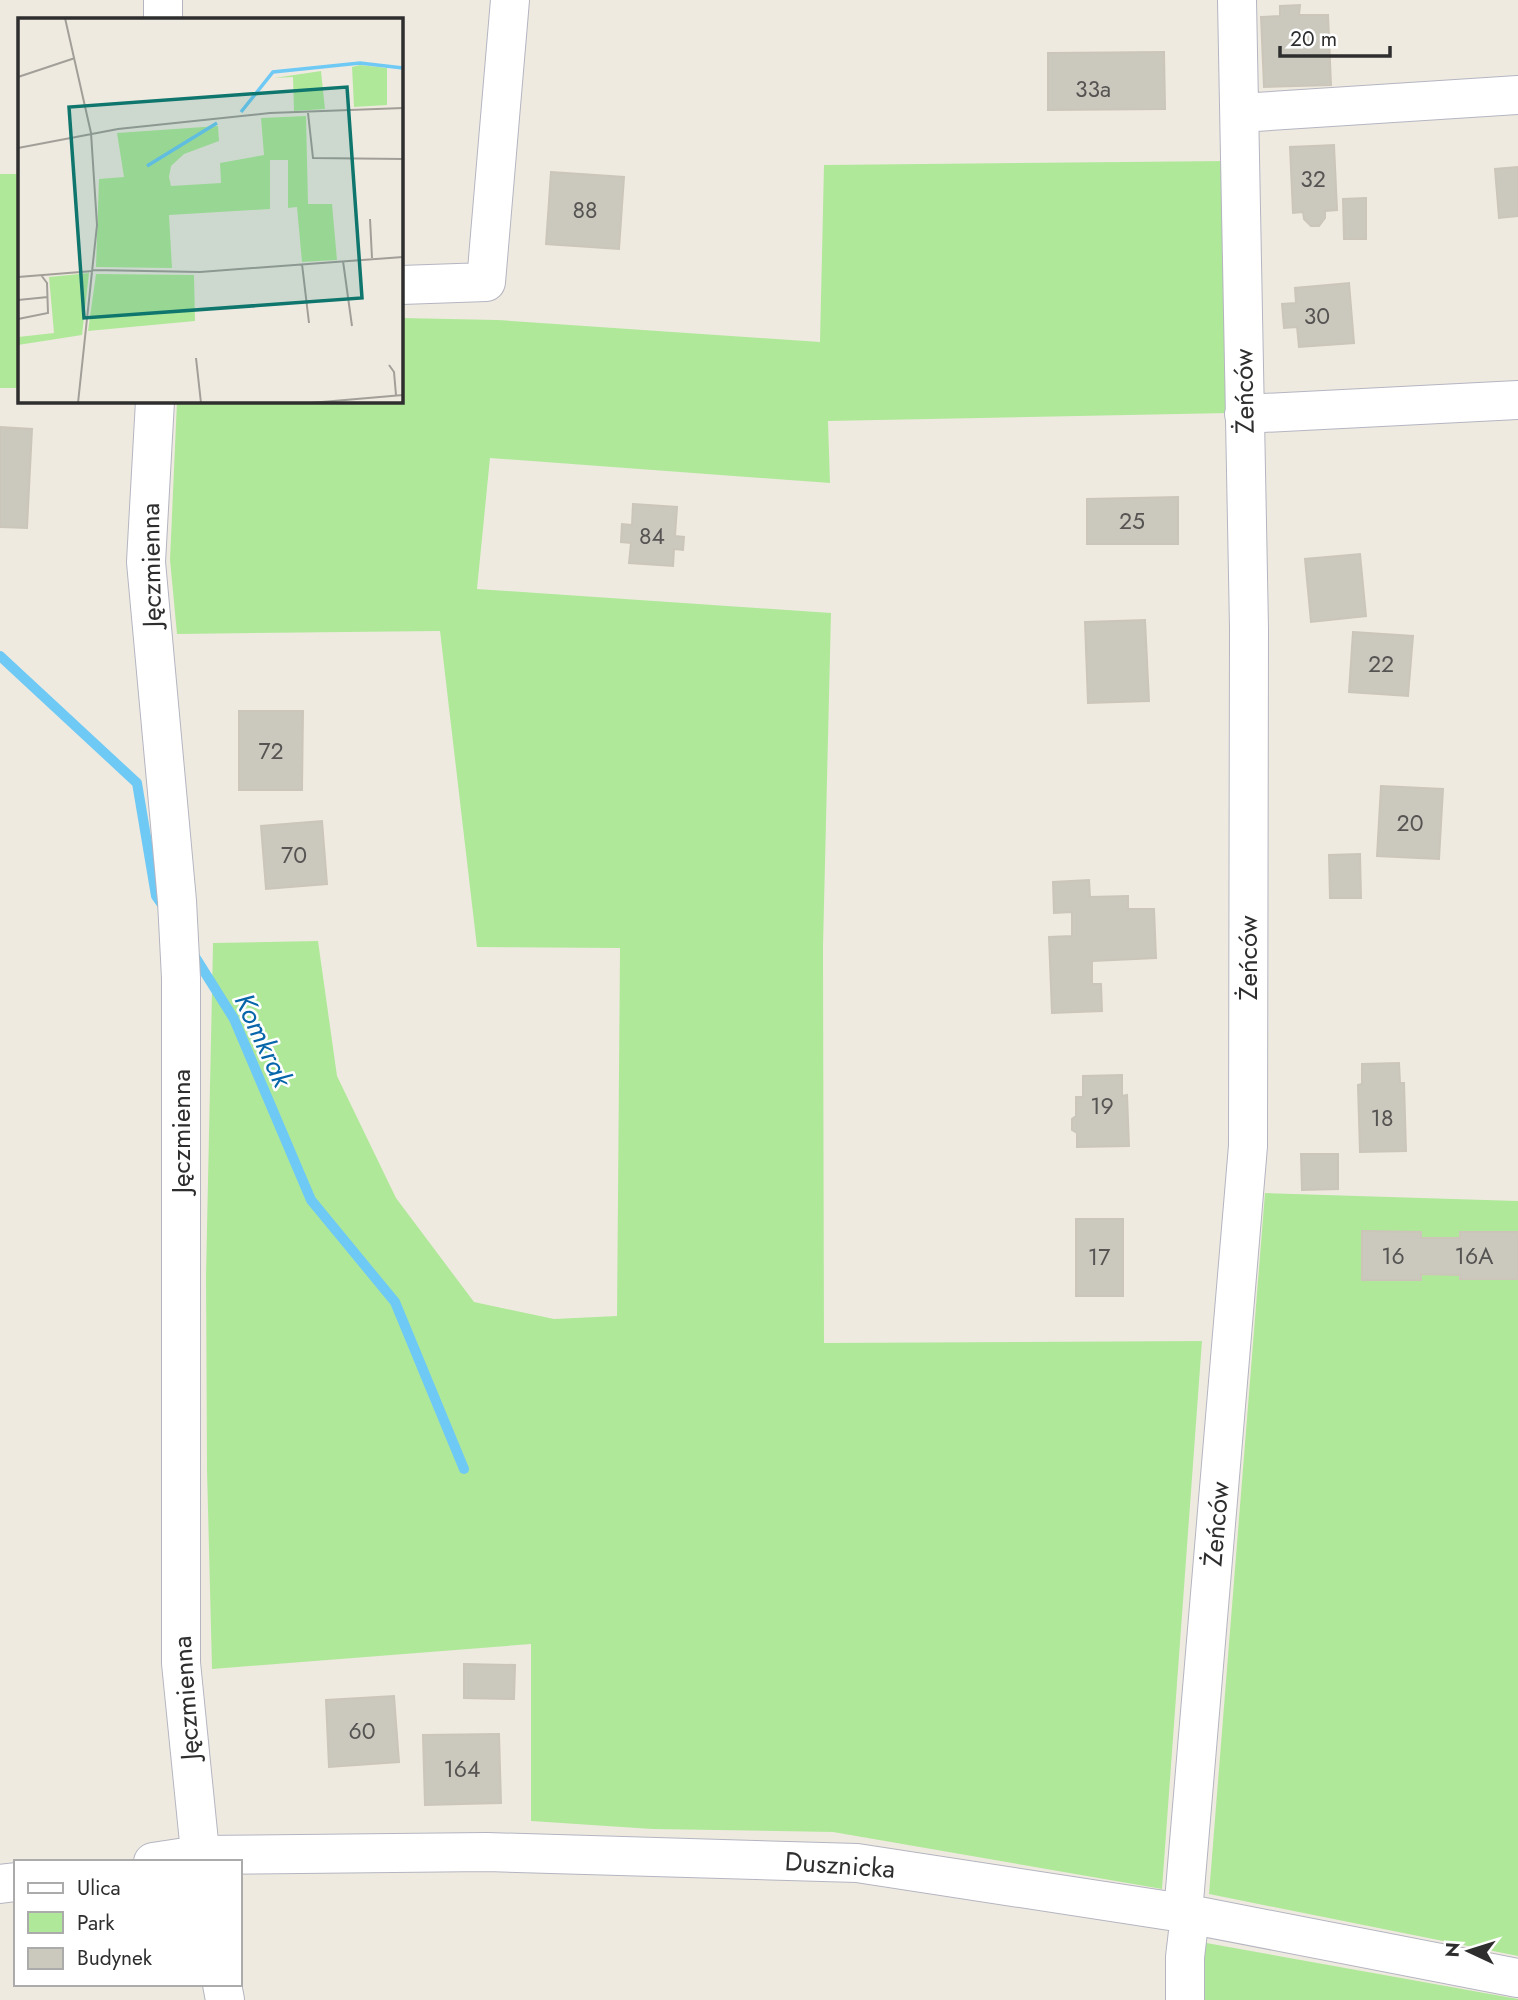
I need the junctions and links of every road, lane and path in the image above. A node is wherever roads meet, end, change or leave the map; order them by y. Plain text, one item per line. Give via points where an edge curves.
1 (163, 0) edge
2 (510, 0) edge
3 (1237, 0) edge
4 (163, 18) edge
5 (1518, 95) edge
6 (1240, 113) junction
7 (402, 285) edge
8 (1518, 400) edge
9 (155, 402) edge
10 (1244, 414) junction
11 (200, 1858) edge
12 (176, 1860) edge
13 (1186, 1914) junction
14 (1518, 1978) edge
15 (1185, 2000) edge

1 - 4 street
2 - 7 street via 486,282
3 - 6 street, Żeńców
5 - 6 street
6 - 10 street, Żeńców
8 - 10 street
9 - 11 street, Jęczmienna via 146,562 181,978 181,1663
10 - 13 street, Żeńców via 1249,628 1248,1146
11 - 12 street, Dusznicka
11 - 13 street, Dusznicka via 487,1852 856,1863
13 - 14 street, Dusznicka
13 - 15 street, Żeńców

